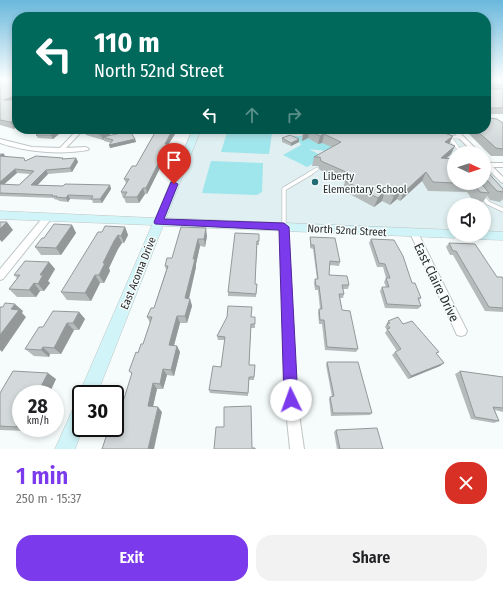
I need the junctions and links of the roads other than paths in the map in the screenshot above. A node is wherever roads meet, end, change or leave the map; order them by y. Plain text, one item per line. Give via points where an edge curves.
1 (76, 134) edge
2 (195, 134) edge
3 (460, 136) joint
4 (1, 142) edge
5 (456, 146) edge
6 (469, 146) edge
7 (86, 149) dead end
8 (61, 150) junction
9 (491, 164) edge
10 (503, 165) edge
11 (317, 169) dead end
12 (491, 169) edge
13 (503, 181) edge
14 (480, 193) edge
15 (503, 210) edge
16 (0, 215) edge
17 (48, 217) junction
18 (158, 222) junction
19 (284, 227) junction
20 (414, 233) junction
21 (447, 234) edge
22 (491, 236) edge
23 (503, 236) edge
24 (0, 276) edge
25 (461, 331) dead end
26 (92, 385) edge
27 (72, 432) edge
28 (65, 449) edge
29 (296, 449) edge

1 - 8 street
2 - 18 street, East Acoma Drive
3 - 5 lane via 449,137
3 - 6 street
4 - 8 street via 25,148
7 - 8 street
9 - 10 street
11 - 19 lane via 284,189
12 - 13 street
14 - 15 lane via 488,203
16 - 17 street, North 52nd Street
17 - 18 street, North 52nd Street
17 - 24 street
18 - 19 street, North 52nd Street
18 - 26 street, East Acoma Drive
19 - 20 street, North 52nd Street
19 - 29 street via 291,400
20 - 21 street, North 52nd Street
20 - 25 street, East Claire Drive
22 - 23 street
27 - 28 street

